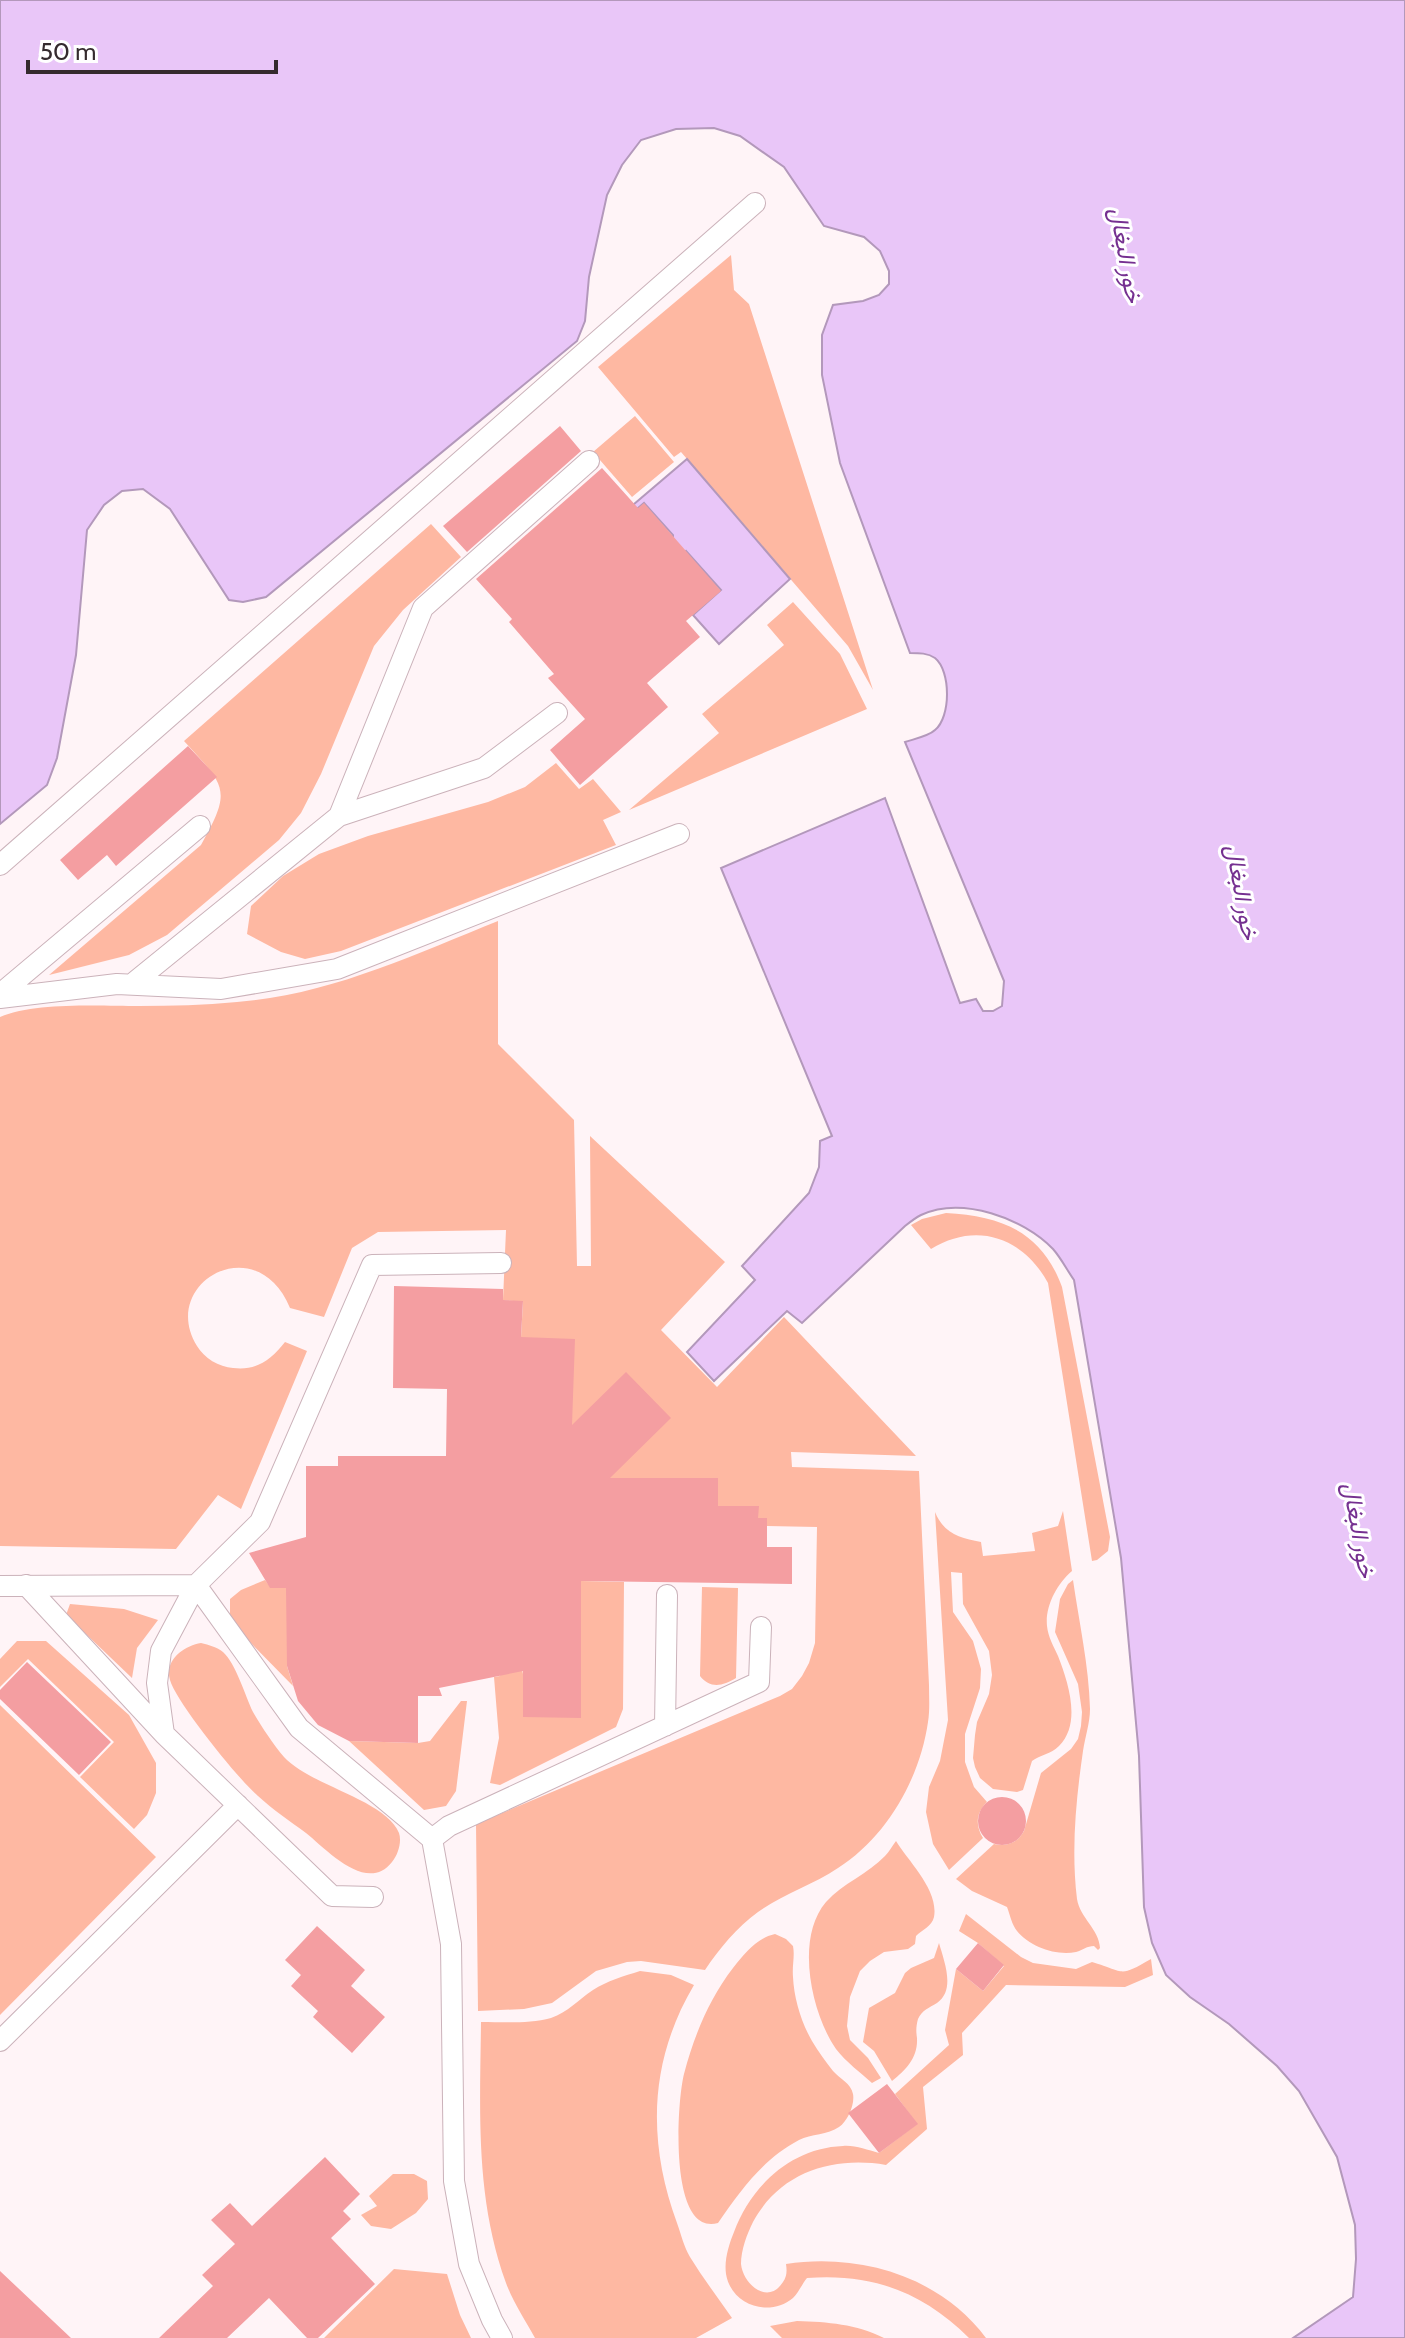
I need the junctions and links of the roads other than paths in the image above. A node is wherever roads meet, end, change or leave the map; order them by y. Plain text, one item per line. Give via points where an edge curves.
1 (755, 203) dead end
2 (589, 461) dead end
3 (557, 713) dead end
4 (339, 816) junction
5 (200, 826) dead end
6 (679, 834) dead end
7 (0, 865) edge
8 (132, 984) junction
9 (0, 996) edge
10 (501, 1263) dead end
11 (26, 1585) junction
12 (196, 1585) junction
13 (0, 1586) edge
14 (667, 1595) dead end
15 (761, 1627) dead end
16 (665, 1726) junction
17 (164, 1734) junction
18 (238, 1805) junction
19 (432, 1839) junction
20 (373, 1897) dead end
21 (0, 2041) edge
22 (502, 2338) edge

1 - 7 lane
2 - 4 lane via 423,608
3 - 4 lane via 484,768
4 - 8 lane
5 - 9 lane
6 - 8 lane via 337,969 221,989
8 - 9 lane
10 - 12 lane via 372,1265 260,1522
11 - 12 lane
11 - 13 lane
11 - 17 lane
12 - 17 lane via 161,1651 157,1683
12 - 19 lane via 299,1728
14 - 16 lane
15 - 16 lane via 759,1682
16 - 19 lane via 449,1826
17 - 18 lane
18 - 20 lane via 332,1896
18 - 21 lane
19 - 22 lane via 451,1944 454,2181 469,2264

